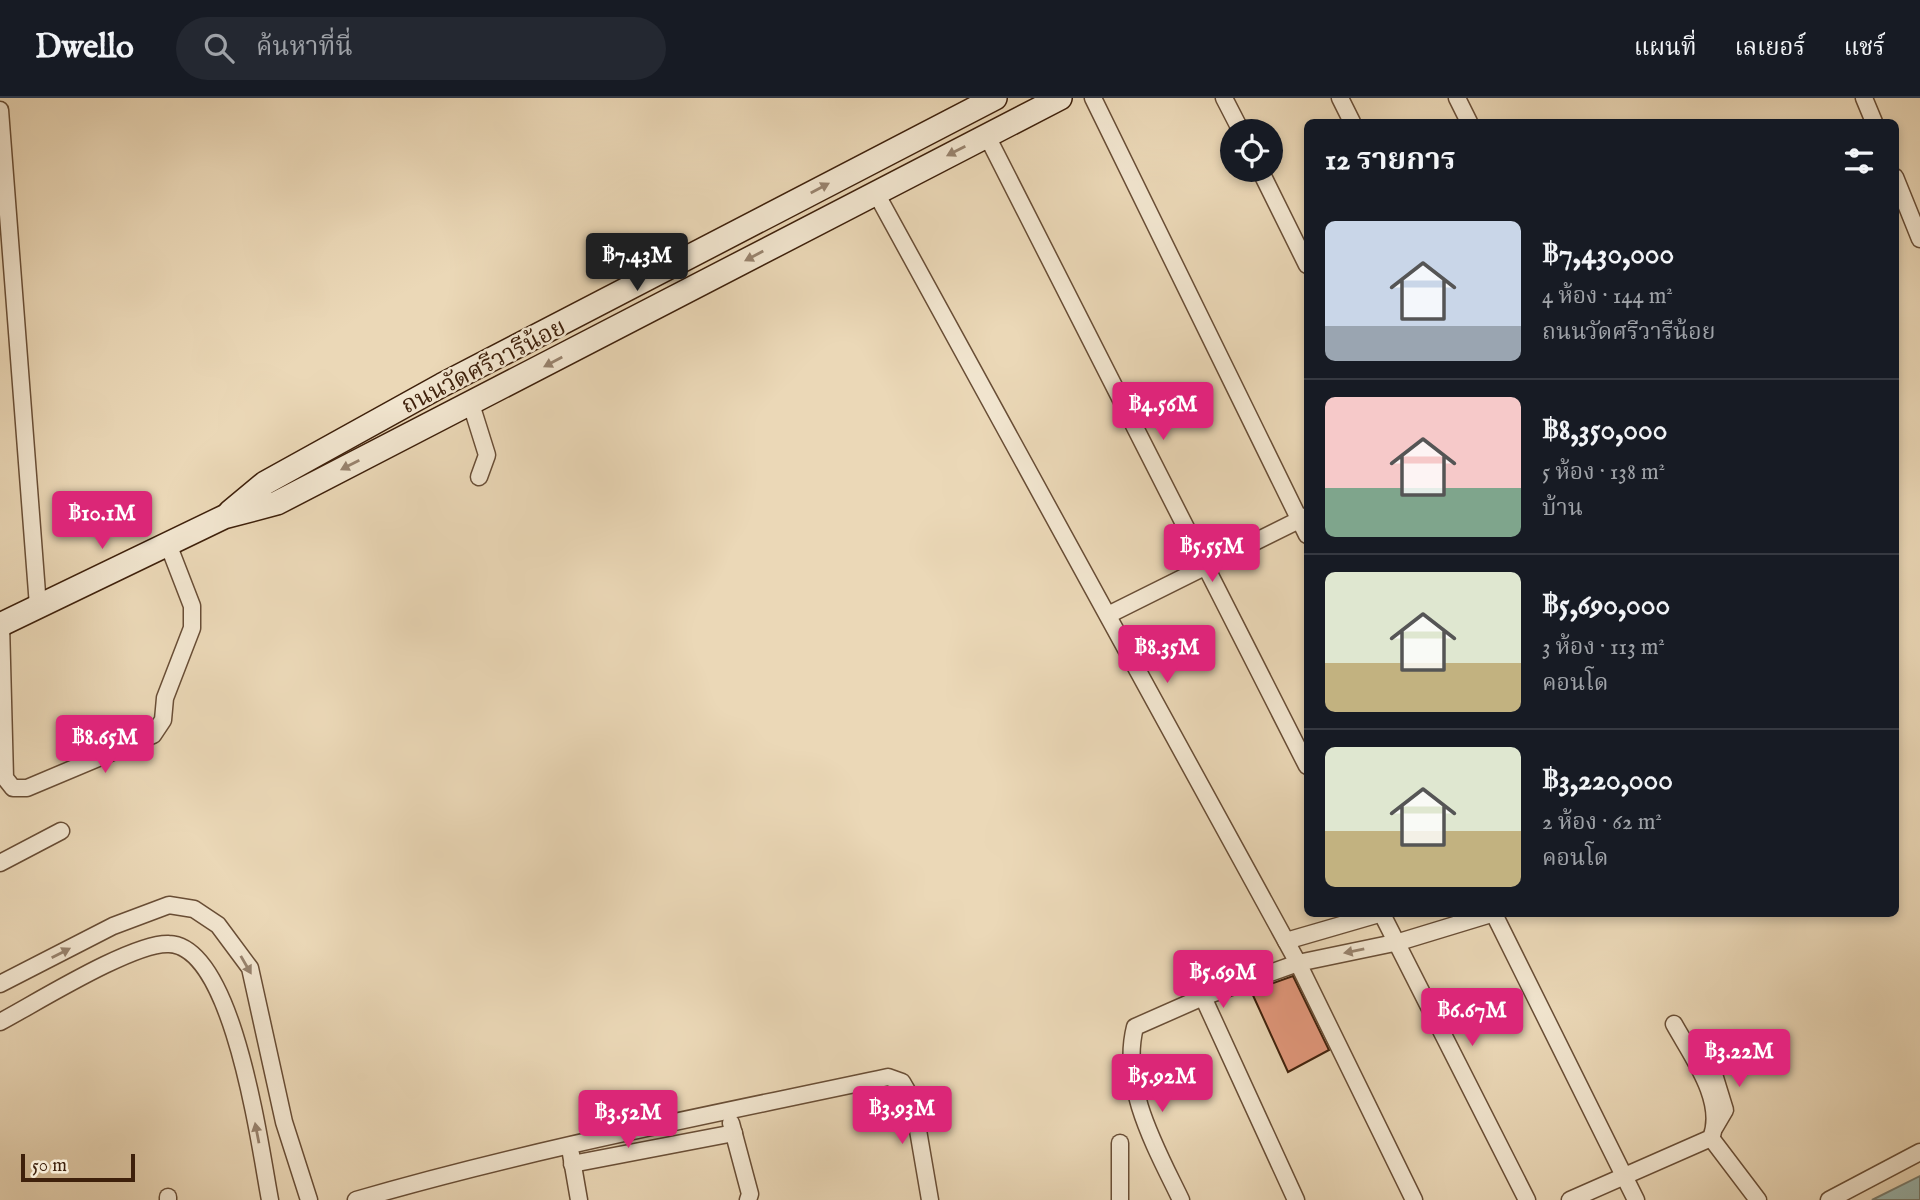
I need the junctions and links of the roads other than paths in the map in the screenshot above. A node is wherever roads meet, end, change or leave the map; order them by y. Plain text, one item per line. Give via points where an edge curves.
1 (995, 98) edge
2 (1060, 98) edge
3 (1093, 98) edge
4 (1224, 98) edge
5 (1340, 98) edge
6 (1457, 98) edge
7 (1864, 98) edge
8 (0, 110) edge
9 (1235, 119) edge
10 (1350, 119) edge
11 (1468, 119) edge
12 (1873, 119) edge
13 (987, 136) junction
14 (1, 137) edge
15 (1266, 182) edge
16 (1899, 187) edge
17 (876, 193) junction
18 (1920, 239) edge
19 (1304, 259) edge
20 (442, 385) junction
21 (464, 408) junction
22 (479, 477) dead end
23 (224, 517) junction
24 (1303, 518) edge
25 (168, 544) junction
26 (1206, 567) junction
27 (38, 606) junction
28 (1108, 615) junction
29 (1, 624) edge
30 (1304, 760) edge
31 (61, 831) dead end
32 (0, 863) edge
33 (1370, 917) edge
34 (1383, 917) edge
35 (1482, 917) edge
36 (1494, 917) edge
37 (1286, 941) junction
38 (1399, 942) junction
39 (1298, 963) junction
40 (0, 984) edge
41 (1203, 997) junction
42 (262, 1014) junction
43 (0, 1022) edge
44 (1674, 1024) dead end
45 (233, 1026) junction
46 (1705, 1045) dead end
47 (728, 1111) junction
48 (1713, 1132) junction
49 (734, 1133) junction
50 (1120, 1143) dead end
51 (569, 1145) junction
52 (1920, 1152) edge
53 (572, 1164) junction
54 (1624, 1175) junction
55 (270, 1200) edge
56 (309, 1200) edge
57 (356, 1200) edge
58 (579, 1200) edge
59 (748, 1200) edge
60 (930, 1200) edge
61 (1120, 1200) edge
62 (1181, 1200) edge
63 (1296, 1200) edge
64 (1414, 1200) edge
65 (1527, 1200) edge
66 (1570, 1200) edge
67 (1636, 1200) edge
68 (1758, 1200) edge
69 (1829, 1200) edge

20 -> 1 main road, ถนนวัดศรีวารีน้อย
2 - 13 main road, ถนนวัดศรีวารีน้อย
3 - 24 street
4 - 9 street
5 - 10 street
6 - 11 street
7 - 12 street
8 - 14 street
13 -> 17 main road, ถนนวัดศรีวารีน้อย
13 - 26 street
14 - 27 street
15 - 19 street
16 - 18 street
17 -> 21 main road, ถนนวัดศรีวารีน้อย
17 - 28 street
20 - 21 main road
20 - 23 main road, ถนนวัดศรีวารีน้อย via 265,483
21 - 22 street via 486,455
21 -> 23 main road, ถนนวัดศรีวารีน้อย via 277,503
23 - 25 main road, ถนนวัดศรีวารีน้อย
24 - 26 street
25 - 27 main road, ถนนวัดศรีวารีน้อย
25 - 29 street via 187,590 192,628 165,698 163,720 153,736 27,788 13,788 5,778
26 - 28 street
26 - 30 street
27 - 29 main road, ถนนวัดศรีวารีน้อย
28 - 37 street
31 - 32 street
33 - 37 street
34 - 38 street
35 - 38 street
36 - 54 street
37 - 39 street
38 -> 39 street
38 - 65 street
39 - 41 street
39 - 64 street
40 -> 42 street via 113,926 169,905 202,914 218,925 250,968
41 - 62 street via 1135,1027 1130,1046 1147,1130
41 - 63 street
42 - 45 street
42 - 56 street via 284,1122
43 - 45 street via 134,951 179,945 207,967
44 - 48 street via 1712,1099
55 -> 45 street
46 - 48 street via 1725,1110
47 - 49 street
47 - 51 street
47 - 60 street via 888,1077 902,1082 913,1101
48 - 54 street
48 - 68 street
49 - 53 street
49 - 59 street
50 - 61 street
51 - 53 street
51 - 57 street
52 - 69 street
53 - 58 street
54 - 66 street
54 - 67 street

